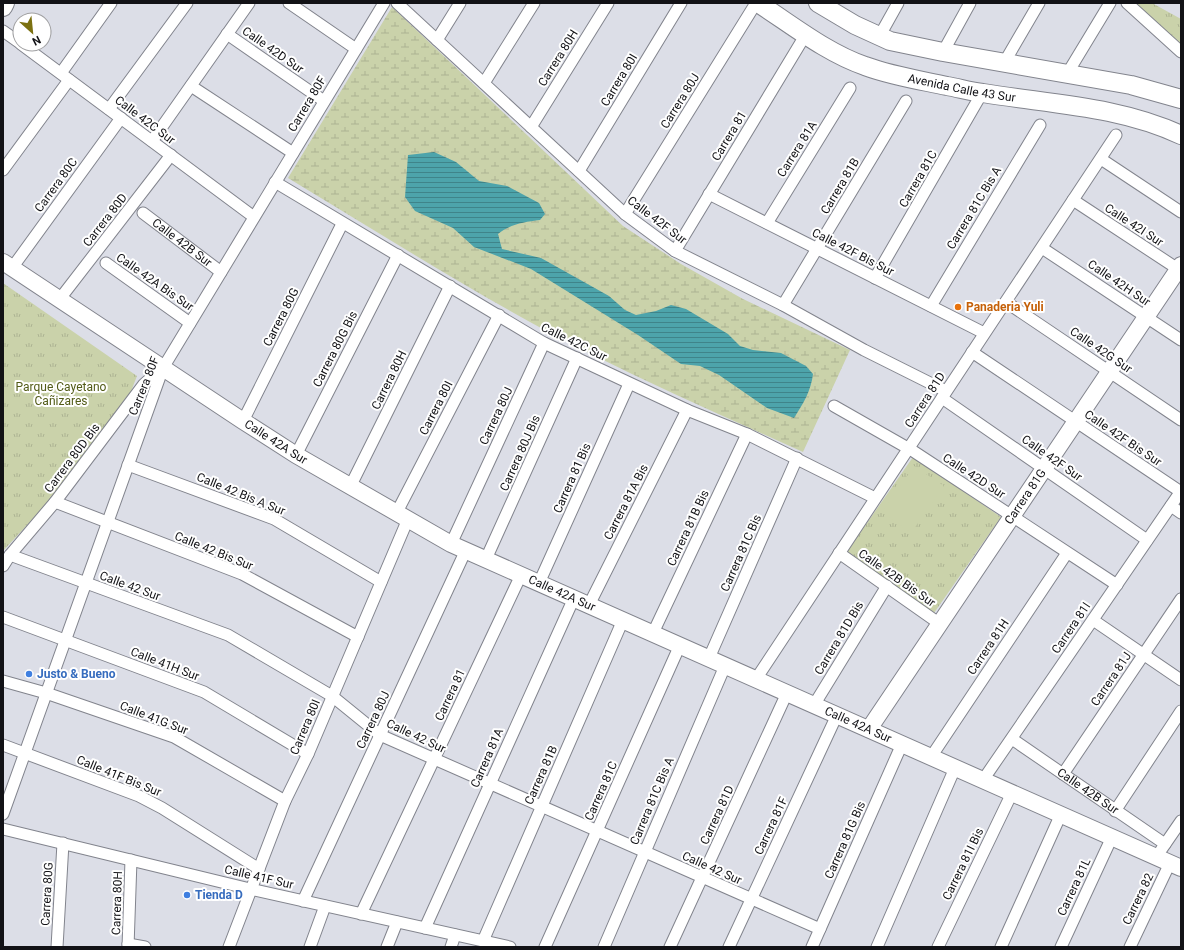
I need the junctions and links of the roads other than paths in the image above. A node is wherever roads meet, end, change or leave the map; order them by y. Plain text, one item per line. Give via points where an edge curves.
1 (5, 3) edge
2 (111, 3) edge
3 (187, 3) edge
4 (249, 3) edge
5 (289, 3) edge
6 (384, 3) edge
7 (397, 3) edge
8 (460, 3) edge
9 (534, 3) edge
10 (608, 3) edge
11 (681, 3) edge
12 (757, 3) edge
13 (898, 3) edge
14 (970, 3) edge
15 (1039, 3) edge
16 (1110, 3) edge
17 (1128, 3) edge
18 (824, 4) edge
19 (3, 6) edge
20 (3, 31) edge
21 (227, 34) junction
22 (806, 34) junction
23 (879, 37) junction
24 (12, 38) edge
25 (437, 40) junction
26 (356, 48) junction
27 (31, 52) edge
28 (943, 52) junction
29 (1181, 52) edge
30 (1004, 63) junction
31 (1067, 74) junction
32 (65, 77) junction
33 (484, 83) junction
34 (191, 86) junction
35 (850, 88) dead end
36 (982, 93) junction
37 (1181, 99) edge
38 (324, 101) junction
39 (906, 102) dead end
40 (109, 109) junction
41 (120, 118) junction
42 (1040, 125) dead end
43 (531, 127) junction
44 (1116, 135) dead end
45 (1181, 135) edge
46 (152, 141) junction
47 (293, 153) junction
48 (171, 155) junction
49 (1101, 159) junction
50 (3, 170) edge
51 (579, 171) junction
52 (275, 182) junction
53 (709, 194) junction
54 (1073, 200) junction
55 (1181, 212) edge
56 (143, 213) dead end
57 (625, 214) junction
58 (254, 217) junction
59 (767, 223) junction
60 (342, 224) junction
61 (1042, 248) junction
62 (817, 249) junction
63 (675, 251) junction
64 (398, 255) junction
65 (106, 263) dead end
66 (8, 265) edge
67 (1180, 268) edge
68 (221, 272) junction
69 (876, 278) junction
70 (450, 286) junction
71 (59, 300) junction
72 (1006, 302) junction
73 (783, 305) junction
74 (931, 306) junction
75 (499, 315) junction
76 (1146, 317) junction
77 (190, 323) junction
78 (984, 333) junction
79 (1181, 340) edge
80 (544, 342) junction
81 (972, 352) junction
82 (577, 358) junction
83 (163, 368) junction
84 (1110, 371) junction
85 (629, 384) junction
86 (944, 395) junction
87 (834, 406) dead end
88 (687, 410) junction
89 (1181, 420) edge
90 (243, 422) junction
91 (1076, 422) junction
92 (747, 434) junction
93 (908, 448) junction
94 (296, 455) junction
95 (797, 458) junction
96 (128, 464) junction
97 (1044, 468) junction
98 (351, 485) junction
99 (1181, 491) edge
100 (875, 498) junction
101 (55, 502) junction
102 (1170, 506) junction
103 (1181, 513) edge
104 (403, 515) junction
105 (1012, 516) junction
106 (107, 523) junction
107 (1147, 540) junction
108 (451, 544) junction
109 (466, 550) junction
110 (839, 553) junction
111 (1067, 553) junction
112 (10, 554) junction
113 (486, 559) junction
114 (3, 566) edge
115 (521, 575) junction
116 (381, 582) junction
117 (86, 583) junction
118 (539, 583) junction
119 (1117, 585) junction
120 (887, 586) junction
121 (574, 598) junction
122 (1181, 599) edge
123 (589, 605) junction
124 (3, 617) edge
125 (623, 620) junction
126 (1092, 620) junction
127 (940, 624) junction
128 (653, 633) junction
129 (358, 637) junction
130 (65, 640) junction
131 (680, 646) junction
132 (1144, 654) junction
133 (709, 658) junction
134 (725, 666) junction
135 (756, 679) junction
136 (1181, 680) edge
137 (3, 681) edge
138 (46, 693) junction
139 (787, 693) junction
140 (332, 696) junction
141 (814, 705) junction
142 (1181, 712) edge
143 (837, 715) junction
144 (869, 729) junction
145 (380, 735) junction
146 (1012, 738) junction
147 (902, 744) junction
148 (3, 745) edge
149 (25, 753) junction
150 (308, 754) junction
151 (930, 757) junction
152 (434, 759) junction
153 (955, 768) junction
154 (1062, 774) junction
155 (983, 780) junction
156 (490, 784) junction
157 (1012, 793) junction
158 (285, 801) junction
159 (542, 807) junction
160 (1115, 810) junction
161 (3, 814) edge
162 (1061, 814) junction
163 (1181, 821) edge
164 (3, 829) edge
165 (597, 831) junction
166 (1112, 837) junction
167 (63, 843) junction
168 (644, 852) junction
169 (1168, 858) edge
170 (131, 860) junction
171 (259, 869) junction
172 (702, 878) junction
173 (250, 889) junction
174 (751, 899) junction
175 (303, 901) junction
176 (324, 906) junction
177 (361, 914) junction
178 (397, 922) junction
179 (425, 928) junction
180 (820, 929) junction
181 (456, 935) junction
182 (483, 941) junction
183 (128, 945) edge
184 (57, 947) edge
185 (144, 947) edge
186 (229, 947) edge
187 (310, 947) edge
188 (387, 947) edge
189 (451, 947) edge
190 (510, 947) edge
191 (545, 947) edge
192 (604, 947) edge
193 (670, 947) edge
194 (729, 947) edge
195 (812, 947) edge
196 (877, 947) edge
197 (938, 947) edge
198 (1002, 947) edge
199 (1061, 947) edge
200 (1130, 947) edge

1 - 19 main road
2 - 32 street
3 - 40 street
4 - 21 street
5 - 26 street
6 - 26 street, Carrera 80F
7 - 25 street, Calle 42F Sur
8 - 25 street
9 - 33 street
10 - 43 street, Carrera 80H
11 - 51 street, Carrera 80I
12 - 22 main road, Avenida Calle 43 Sur
12 - 57 street, Carrera 80J
13 - 23 street
14 - 28 street
15 - 30 street
16 - 31 street
17 - 29 street
18 - 23 main road
20 - 24 street, Calle 42C Sur
21 - 34 street
21 - 38 street, Calle 42D Sur
22 - 36 main road, Avenida Calle 43 Sur via 864,66 919,81
22 - 53 street, Carrera 81
23 - 28 main road
25 - 33 street, Calle 42F Sur
26 - 38 street, Carrera 80F
27 - 32 street, Calle 42C Sur
28 - 30 main road
30 - 31 main road
31 - 37 main road via 1132,85
32 - 40 street, Calle 42C Sur
32 - 50 street
33 - 43 street, Calle 42F Sur
34 - 46 street
34 - 47 street
35 - 59 street, Carrera 81A
36 - 45 main road, Avenida Calle 43 Sur via 1052,101 1099,110 1146,121
36 - 69 street, Carrera 81C
38 - 47 street, Carrera 80F
39 - 62 street, Carrera 81B
40 - 41 street, Calle 42C Sur
41 - 46 street, Calle 42C Sur
41 - 66 street, Carrera 80C
42 - 74 street, Carrera 81C Bis A
43 - 51 street, Calle 42F Sur
44 - 49 street, Carrera 81D
46 - 48 street, Calle 42C Sur
47 - 52 street, Carrera 80F
48 - 58 street, Calle 42C Sur
48 - 71 street, Carrera 80D
49 - 54 street, Carrera 81D
49 - 55 street
51 - 57 street, Calle 42F Sur
52 - 58 street, Carrera 80F
52 - 60 street, Calle 42C Sur
53 - 59 street, Calle 42F Bis Sur
53 - 63 street, Carrera 81
54 - 61 street, Carrera 81D
54 - 67 street, Calle 42I Sur
56 - 68 street, Calle 42B Sur
57 - 63 street, Calle 42F Sur
58 - 68 street, Carrera 80F
59 - 62 street, Calle 42F Bis Sur
60 - 64 street, Calle 42C Sur
60 - 90 street, Carrera 80G
61 - 72 street, Carrera 81D
61 - 76 street, Calle 42H Sur
62 - 69 street, Calle 42F Bis Sur
62 - 73 street, Carrera 81B
63 - 73 street, Calle 42F Sur
64 - 70 street, Calle 42C Sur
64 - 94 street, Carrera 80G Bis
65 - 77 street, Calle 42A Bis Sur
66 - 71 street, Calle 42A Sur
67 - 76 street, Carrera 81G
68 - 77 street, Carrera 80F
69 - 74 street, Calle 42F Bis Sur
70 - 75 street, Calle 42C Sur
70 - 98 street, Carrera 80H
71 - 83 street, Calle 42A Sur
72 - 78 street, Carrera 81D
72 - 84 street, Calle 42G Sur
73 - 86 street, Calle 42F Sur
74 - 78 street, Calle 42F Bis Sur
75 - 80 street, Calle 42C Sur
75 - 104 street, Carrera 80I
76 - 79 street, Calle 42H Sur
76 - 84 street, Carrera 81G
77 - 83 street, Carrera 80F
78 - 81 street, Carrera 81D
80 - 82 street, Calle 42C Sur
80 - 108 street, Carrera 80J
81 - 86 street, Carrera 81D
81 - 91 street, Calle 42F Bis Sur
82 - 85 street, Calle 42C Sur
82 - 113 street, Carrera 80J Bis
83 - 90 street, Calle 42A Sur
83 - 96 street, Carrera 80F
83 - 101 street, Carrera 80D Bis via 144,384
84 - 89 street, Calle 42G Sur
84 - 91 street, Carrera 81G
85 - 88 street, Calle 42C Sur
85 - 118 street, Carrera 81 Bis
86 - 93 street, Carrera 81D
86 - 97 street, Calle 42F Sur
87 - 93 street, Calle 42D Sur
88 - 92 street, Calle 42C Sur
88 - 123 street, Carrera 81A Bis
90 - 94 street, Calle 42A Sur
91 - 97 street, Carrera 81G
91 - 99 street, Calle 42F Bis Sur
92 - 95 street, Calle 42C Sur
92 - 128 street, Carrera 81B Bis
93 - 100 street, Carrera 81D
93 - 105 street, Calle 42D Sur
94 - 98 street, Calle 42A Sur
95 - 100 street, Calle 42C Sur
95 - 133 street, Carrera 81C Bis
96 - 106 street, Carrera 80F
96 - 116 street, Calle 42 Bis A Sur via 274,519
97 - 105 street, Carrera 81G
97 - 107 street, Calle 42F Sur
98 - 104 street, Calle 42A Sur
99 - 102 street, Carrera 81I
100 - 110 street, Carrera 81D
101 - 106 street, Calle 42 Bis Sur
101 - 112 street, Carrera 80D Bis
102 - 103 street
102 - 107 street, Carrera 81I
104 - 108 street, Calle 42A Sur
104 - 116 street, Carrera 80I
105 - 111 street, Calle 42D Sur
105 - 127 street, Carrera 81G
106 - 117 street, Carrera 80F
106 - 129 street, Calle 42 Bis Sur via 242,574
107 - 119 street, Carrera 81I
108 - 109 street, Calle 42A Sur
109 - 113 street, Calle 42A Sur
109 - 145 street, Carrera 80J
110 - 120 street, Calle 42B Bis Sur
110 - 135 street, Carrera 81D
111 - 119 street, Calle 42D Sur
111 - 151 street, Carrera 81H
112 - 114 street, Carrera 80D Bis
112 - 117 street, Calle 42 Sur
113 - 115 street, Calle 42A Sur
115 - 118 street, Calle 42A Sur
115 - 152 street, Carrera 81
116 - 129 street, Carrera 80I
117 - 130 street, Carrera 80F
117 - 140 street, Calle 42 Sur via 228,635
118 - 121 street, Calle 42A Sur
119 - 126 street, Carrera 81I
120 - 127 street, Calle 42B Bis Sur
120 - 141 street, Carrera 81D Bis
121 - 123 street, Calle 42A Sur
121 - 156 street, Carrera 81A
122 - 132 street, Carrera 81J
123 - 125 street, Calle 42A Sur
124 - 130 street, Calle 41H Sur
125 - 128 street, Calle 42A Sur
125 - 159 street, Carrera 81B
126 - 132 street
126 - 146 street, Carrera 81I
127 - 144 street, Carrera 81G
128 - 131 street, Calle 42A Sur
129 - 140 street, Carrera 80I
130 - 138 street, Carrera 80F
130 - 150 street, Calle 41H Sur via 204,692
131 - 133 street, Calle 42A Sur
131 - 165 street, Carrera 81C
132 - 136 street
132 - 154 street, Carrera 81J
133 - 134 street, Calle 42A Sur
134 - 135 street, Calle 42A Sur
134 - 168 street, Carrera 81C Bis A
135 - 139 street, Calle 42A Sur
137 - 138 street, Calle 41G Sur
138 - 149 street, Carrera 80F
138 - 158 street, Calle 41G Sur via 174,737
139 - 141 street, Calle 42A Sur
139 - 172 street, Carrera 81D
140 - 145 street, Calle 42 Sur
140 - 150 street, Carrera 80I
141 - 143 street, Calle 42A Sur
142 - 160 street
143 - 144 street, Calle 42A Sur
143 - 174 street, Carrera 81F
144 - 147 street, Calle 42A Sur
145 - 152 street, Calle 42 Sur
145 - 175 street, Carrera 80J
146 - 154 street, Calle 42B Sur
146 - 155 street, Carrera 81I
147 - 151 street, Calle 42A Sur
147 - 180 street, Carrera 81G Bis
148 - 149 street, Calle 41F Bis Sur
149 - 161 street, Carrera 80F
149 - 171 street, Calle 41F Bis Sur via 139,796
150 - 158 street, Carrera 80I
151 - 153 street, Calle 42A Sur
152 - 156 street, Calle 42 Sur
152 - 177 street, Carrera 81
153 - 155 street, Calle 42A Sur
153 - 196 street
154 - 160 street, Calle 42B Sur
155 - 157 street, Calle 42A Sur
156 - 159 street, Calle 42 Sur
156 - 179 street, Carrera 81A
157 - 162 street, Calle 42A Sur
157 - 197 street, Carrera 81I Bis
158 - 171 street, Carrera 80I
159 - 165 street, Calle 42 Sur
159 - 182 street, Carrera 81B
160 - 169 street, Calle 42B Sur
162 - 166 street, Calle 42A Sur
162 - 198 street
163 - 169 street, Carrera 82
164 - 167 street, Calle 41F Sur
165 - 168 street, Calle 42 Sur
165 - 191 street, Carrera 81C
166 - 169 street, Calle 42A Sur
166 - 199 street, Carrera 81L
167 - 170 street, Calle 41F Sur
167 - 184 street, Carrera 80G
168 - 172 street, Calle 42 Sur
168 - 192 street, Carrera 81C Bis A
169 - 200 street, Carrera 82
170 - 173 street, Calle 41F Sur
170 - 183 street, Carrera 80H
171 - 173 street, Carrera 80I
172 - 174 street, Calle 42 Sur
172 - 193 street, Carrera 81D
173 - 175 street, Calle 41F Sur
173 - 186 street, Carrera 80I
174 - 180 street, Calle 42 Sur
174 - 194 street, Carrera 81F
175 - 176 street, Calle 41F Sur
176 - 177 street, Calle 41F Sur
176 - 187 street
177 - 178 street, Calle 41F Sur
178 - 179 street, Calle 41F Sur
178 - 188 street
179 - 181 street, Calle 41F Sur
180 - 195 street, Carrera 81G Bis
181 - 182 street, Calle 41F Sur
181 - 189 street
182 - 190 street, Calle 41F Sur
183 - 185 street

